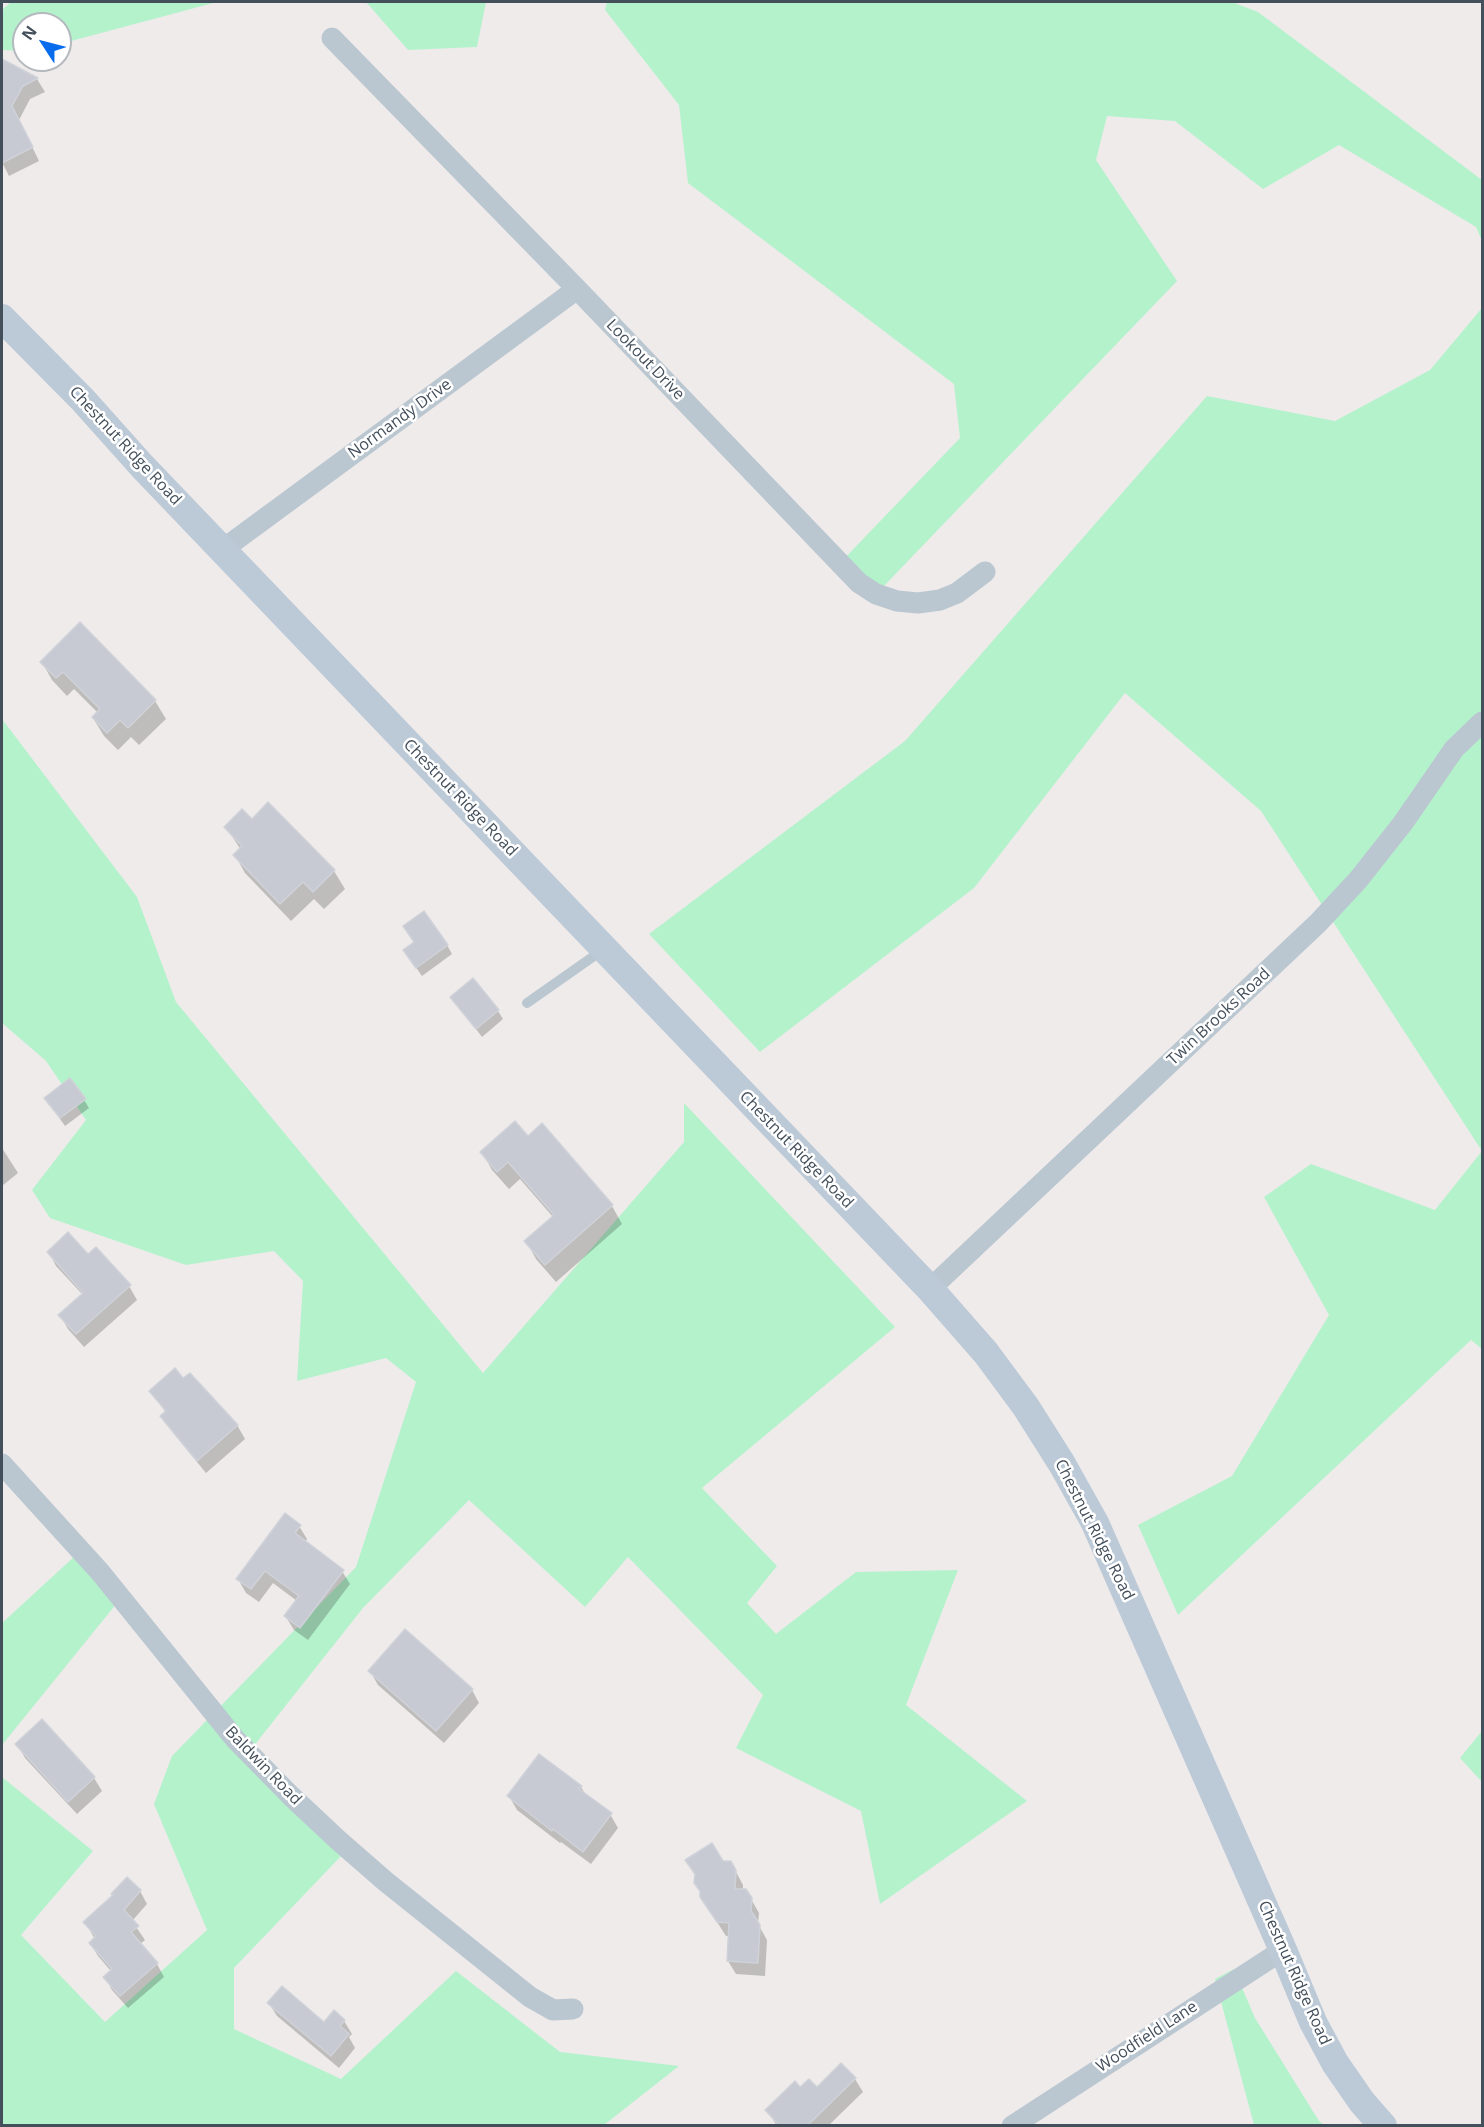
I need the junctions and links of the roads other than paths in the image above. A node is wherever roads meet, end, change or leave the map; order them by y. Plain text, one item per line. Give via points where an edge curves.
1 (332, 38) dead end
2 (577, 289) junction
3 (2, 318) edge
4 (222, 550) junction
5 (985, 572) dead end
6 (1482, 722) edge
7 (604, 949) junction
8 (527, 1003) dead end
9 (930, 1289) junction
10 (2, 1464) edge
11 (1283, 1950) junction
12 (573, 2009) dead end
13 (1012, 2126) edge
14 (1383, 2126) edge

1 - 2 street, Lookout Drive
2 - 4 street, Normandy Drive
2 - 5 street, Lookout Drive via 859,583 876,594 918,603 957,593
3 - 4 main road, Chestnut Ridge Road
4 - 7 main road, Chestnut Ridge Road
6 - 9 street, Twin Brooks Road via 1454,749 1358,880 1318,923
7 - 8 lane
7 - 9 main road, Chestnut Ridge Road
9 - 11 main road, Chestnut Ridge Road via 986,1353 1026,1407 1095,1523
10 - 12 street, Baldwin Road via 100,1572 235,1739 291,1796 385,1881 530,1997 553,2010
11 - 13 street, Woodfield Lane
11 - 14 main road, Chestnut Ridge Road via 1335,2063

